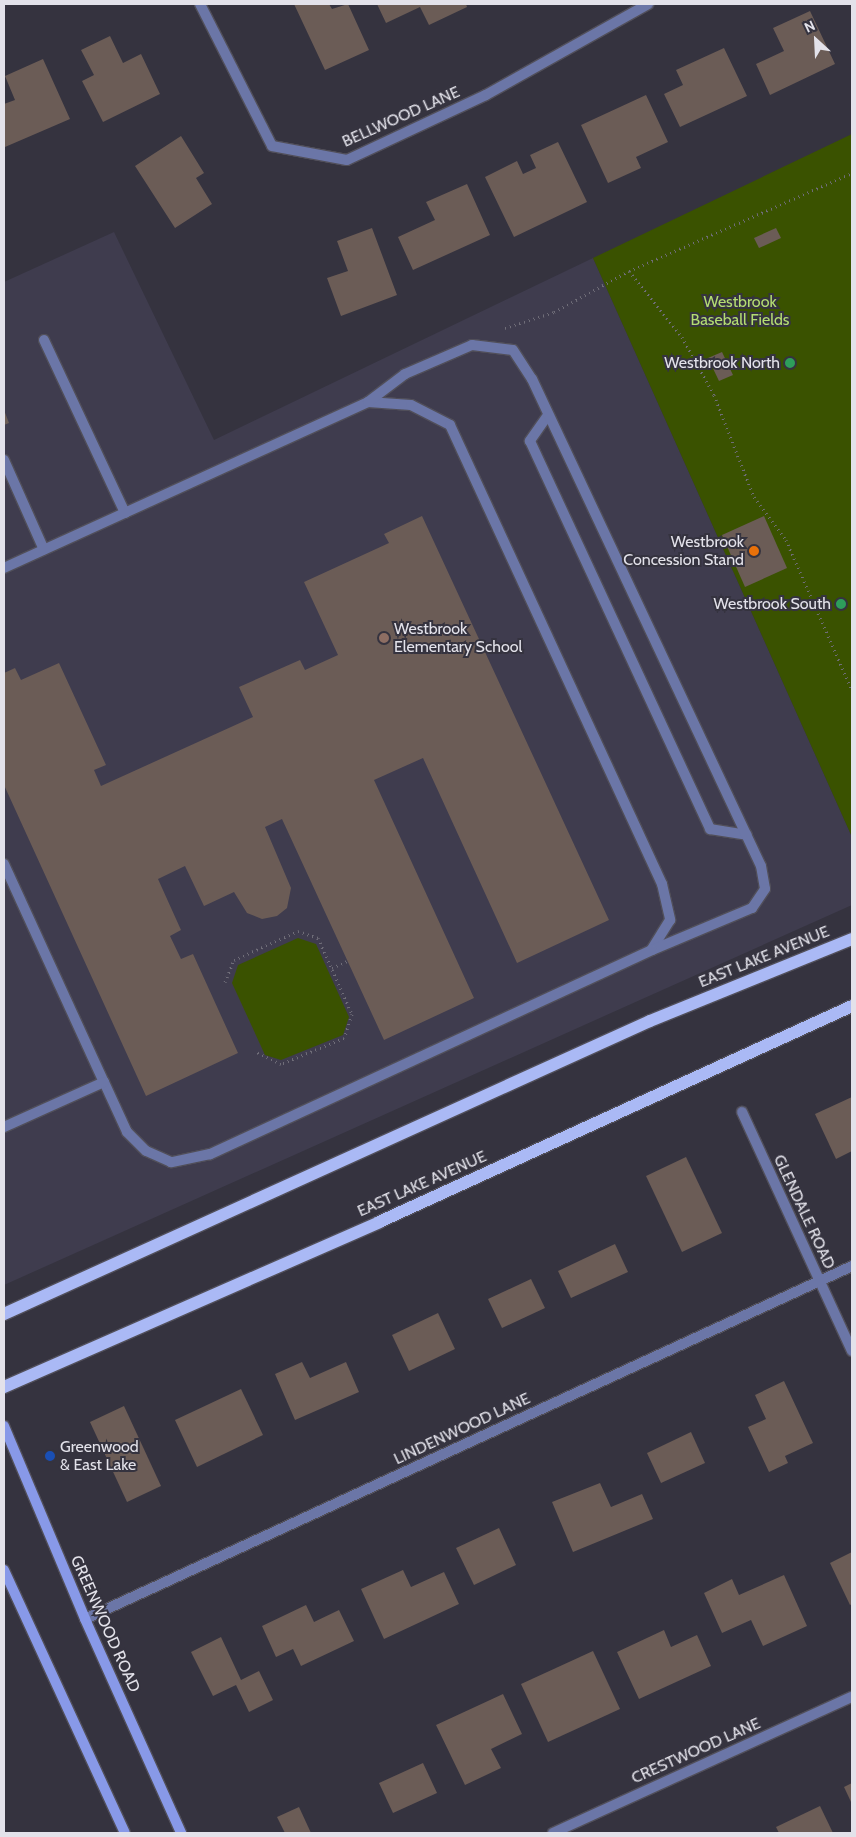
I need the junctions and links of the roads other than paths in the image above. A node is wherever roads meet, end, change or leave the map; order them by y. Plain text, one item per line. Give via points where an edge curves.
1 (200, 4) edge
2 (648, 4) edge
3 (44, 340) dead end
4 (368, 402) junction
5 (548, 415) junction
6 (4, 460) edge
7 (125, 513) junction
8 (44, 550) junction
9 (4, 568) edge
10 (747, 835) junction
11 (4, 864) edge
12 (852, 939) edge
13 (652, 950) junction
14 (852, 1006) edge
15 (104, 1082) junction
16 (742, 1112) dead end
17 (4, 1127) edge
18 (852, 1266) edge
19 (820, 1281) junction
20 (4, 1314) edge
21 (852, 1351) edge
22 (4, 1387) edge
23 (4, 1426) edge
24 (4, 1570) edge
25 (85, 1619) junction
26 (852, 1697) edge
27 (125, 1833) edge
28 (181, 1833) edge
29 (553, 1833) edge

1 - 2 street, BELLWOOD LANE via 272,146 347,160 486,96
3 - 7 street
4 - 5 street via 405,374 472,345 513,350 532,378
4 - 7 street
4 - 13 street via 411,405 450,425 662,884 670,920
5 - 10 street
5 - 10 street via 530,441 710,829
6 - 8 street
7 - 8 street
8 - 9 street
10 - 13 street via 761,866 765,889 752,908
11 - 15 street
12 - 20 main road, EAST LAKE AVENUE via 650,1021
13 - 15 street via 210,1154 171,1162 146,1151 127,1132
14 - 22 main road, EAST LAKE AVENUE via 379,1222
15 - 17 street
16 - 19 street, GLENDALE ROAD
18 - 19 street, LINDENWOOD LANE
19 - 21 street, GLENDALE ROAD
19 - 25 street, LINDENWOOD LANE
23 - 25 main road, GREENWOOD ROAD
24 - 27 main road
25 - 28 main road, GREENWOOD ROAD
26 - 29 street, CRESTWOOD LANE

